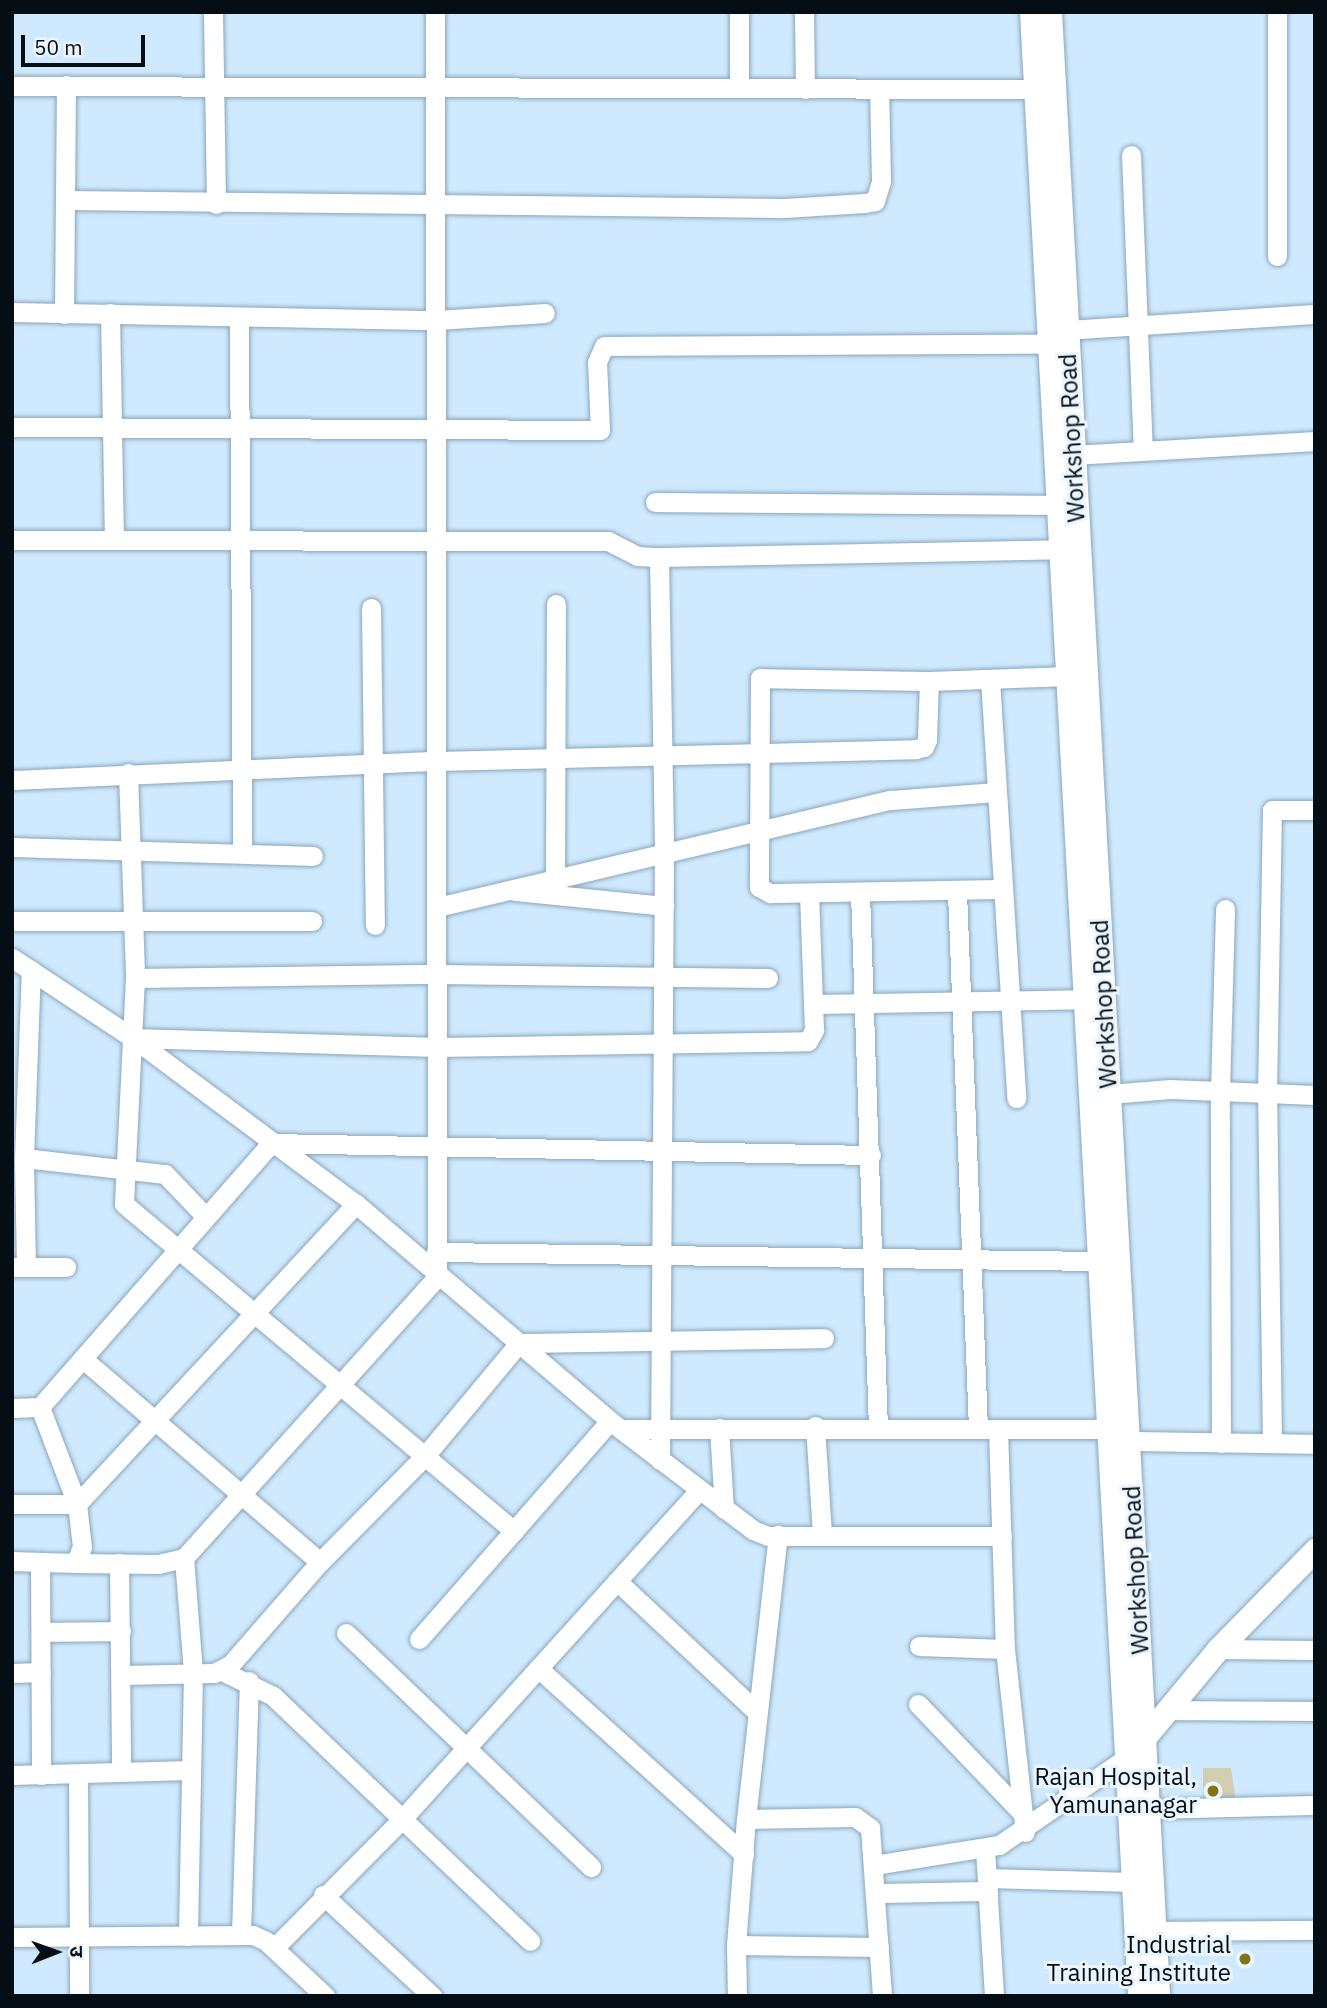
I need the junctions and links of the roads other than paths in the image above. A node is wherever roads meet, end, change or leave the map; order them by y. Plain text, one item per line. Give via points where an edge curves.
1 (213, 12) edge
2 (435, 12) edge
3 (739, 12) edge
4 (804, 12) edge
5 (1031, 12) edge
6 (1050, 12) edge
7 (1277, 12) edge
8 (214, 84) junction
9 (66, 85) junction
10 (12, 86) edge
11 (437, 88) junction
12 (739, 88) junction
13 (805, 89) junction
14 (879, 89) junction
15 (1044, 89) junction
16 (1131, 155) dead end
17 (65, 200) junction
18 (216, 204) junction
19 (437, 205) junction
20 (1277, 256) dead end
21 (12, 312) edge
22 (110, 313) junction
23 (545, 313) dead end
24 (64, 314) junction
25 (1315, 314) edge
26 (239, 318) junction
27 (437, 320) junction
28 (1138, 325) junction
29 (1058, 337) junction
30 (12, 427) edge
31 (114, 427) junction
32 (239, 427) junction
33 (436, 432) junction
34 (1314, 442) edge
35 (1143, 449) junction
36 (1073, 454) junction
37 (655, 502) dead end
38 (1059, 505) junction
39 (12, 540) edge
40 (114, 540) junction
41 (242, 541) junction
42 (437, 544) junction
43 (1062, 549) junction
44 (659, 557) junction
45 (556, 604) dead end
46 (371, 608) dead end
47 (1069, 676) junction
48 (990, 679) junction
49 (929, 681) junction
50 (759, 752) junction
51 (661, 757) junction
52 (555, 759) junction
53 (438, 761) junction
54 (371, 763) junction
55 (242, 770) junction
56 (128, 773) junction
57 (12, 779) edge
58 (996, 792) junction
59 (1315, 810) edge
60 (760, 832) junction
61 (15, 847) dead end
62 (129, 848) junction
63 (242, 850) junction
64 (664, 855) junction
65 (313, 856) dead end
66 (555, 876) junction
67 (507, 890) junction
68 (1003, 890) junction
69 (860, 892) junction
70 (957, 892) junction
71 (810, 893) junction
72 (664, 906) junction
73 (437, 907) junction
74 (1225, 909) dead end
75 (12, 921) edge
76 (312, 921) dead end
77 (135, 922) junction
78 (375, 925) dead end
79 (12, 958) edge
80 (31, 971) junction
81 (438, 974) junction
82 (135, 978) junction
83 (664, 978) junction
84 (768, 978) dead end
85 (1095, 1000) junction
86 (961, 1001) junction
87 (1011, 1001) junction
88 (864, 1003) junction
89 (813, 1004) junction
90 (20, 1028) edge
91 (133, 1038) junction
92 (664, 1046) junction
93 (438, 1047) junction
94 (1220, 1091) junction
95 (1110, 1094) junction
96 (1267, 1094) junction
97 (1315, 1095) edge
98 (1016, 1098) dead end
99 (271, 1143) junction
100 (437, 1149) junction
101 (664, 1154) junction
102 (871, 1155) junction
103 (23, 1158) junction
104 (123, 1167) junction
105 (356, 1204) junction
106 (205, 1215) junction
107 (175, 1250) junction
108 (436, 1252) junction
109 (662, 1256) junction
110 (872, 1256) junction
111 (969, 1261) junction
112 (1100, 1261) junction
113 (19, 1267) edge
114 (66, 1267) dead end
115 (437, 1277) junction
116 (255, 1316) junction
117 (824, 1338) dead end
118 (660, 1339) junction
119 (519, 1343) junction
120 (83, 1359) junction
121 (338, 1387) junction
122 (40, 1407) junction
123 (12, 1408) edge
124 (155, 1423) junction
125 (615, 1425) junction
126 (815, 1426) junction
127 (719, 1428) junction
128 (878, 1428) junction
129 (660, 1429) junction
130 (978, 1429) junction
131 (998, 1429) junction
132 (1109, 1429) junction
133 (1129, 1441) junction
134 (1221, 1443) junction
135 (1272, 1443) junction
136 (1315, 1444) edge
137 (424, 1457) junction
138 (660, 1460) junction
139 (699, 1490) junction
140 (240, 1493) junction
141 (12, 1504) edge
142 (77, 1504) junction
143 (724, 1509) junction
144 (514, 1531) junction
145 (822, 1534) junction
146 (778, 1535) junction
147 (1002, 1536) junction
148 (1315, 1550) edge
149 (184, 1558) junction
150 (12, 1561) edge
151 (40, 1562) junction
152 (320, 1562) junction
153 (75, 1563) junction
154 (119, 1563) junction
155 (617, 1581) junction
156 (121, 1631) junction
157 (41, 1633) junction
158 (346, 1633) dead end
159 (419, 1639) dead end
160 (919, 1646) dead end
161 (1005, 1649) junction
162 (1218, 1650) junction
163 (1315, 1650) edge
164 (538, 1668) junction
165 (222, 1671) junction
166 (41, 1672) junction
167 (12, 1673) edge
168 (192, 1673) junction
169 (122, 1675) junction
170 (249, 1681) junction
171 (918, 1704) dead end
172 (1167, 1710) junction
173 (1315, 1711) edge
174 (757, 1712) junction
175 (1145, 1739) junction
176 (464, 1750) junction
177 (1126, 1758) junction
178 (189, 1770) junction
179 (121, 1771) junction
180 (12, 1775) edge
181 (41, 1775) junction
182 (78, 1775) junction
183 (1313, 1805) edge
184 (1148, 1809) junction
185 (402, 1819) junction
186 (746, 1819) junction
187 (1023, 1822) junction
188 (985, 1849) junction
189 (744, 1854) junction
190 (874, 1865) junction
191 (591, 1867) dead end
192 (1133, 1882) junction
193 (987, 1884) junction
194 (875, 1893) junction
195 (323, 1895) junction
196 (1315, 1930) edge
197 (1155, 1931) junction
198 (241, 1934) junction
199 (80, 1935) junction
200 (188, 1936) junction
201 (12, 1937) edge
202 (530, 1941) dead end
203 (736, 1945) junction
204 (879, 1947) junction
205 (274, 1948) junction
206 (79, 1996) edge
207 (325, 1996) edge
208 (432, 1996) edge
209 (737, 1996) edge
210 (882, 1996) edge
211 (994, 1996) edge
212 (1139, 1996) edge
213 (1158, 1996) edge

1 - 8 street
2 - 11 street
3 - 12 street
4 - 13 street
5 - 15 main road, Workshop Road
6 - 15 main road, Workshop Road
7 - 20 street
8 - 9 street
8 - 11 street
8 - 18 street
9 - 10 street
9 - 17 street
11 - 12 street
11 - 19 street
12 - 13 street
13 - 14 street
14 - 15 street
14 - 19 street via 881,181 875,201 784,208
15 - 29 main road, Workshop Road
16 - 28 street
17 - 18 street
17 - 24 street
18 - 19 street
19 - 27 street
21 - 24 street
22 - 24 street
22 - 26 street
22 - 31 street
23 - 27 street
25 - 28 street
26 - 27 street
26 - 32 street
27 - 33 street
28 - 29 street
28 - 35 street
29 - 33 street via 604,346 597,362 600,430
29 - 36 main road, Workshop Road
29 - 38 main road, Workshop Road
30 - 31 street
31 - 32 street
31 - 40 street
32 - 33 street
32 - 41 street
33 - 42 street
34 - 35 street
35 - 36 street
36 - 85 main road, Workshop Road
37 - 38 street
38 - 43 main road, Workshop Road
39 - 40 street
40 - 41 street
41 - 42 street
41 - 55 street
42 - 44 street via 608,541 637,556
42 - 53 street
43 - 44 street
43 - 47 main road, Workshop Road
44 - 51 street
45 - 52 street
46 - 54 street
47 - 48 street
47 - 85 main road, Workshop Road
48 - 49 street
48 - 58 street
49 - 50 street via 923,747
49 - 50 street via 760,678
50 - 51 street
50 - 60 street
51 - 52 street
51 - 64 street
52 - 53 street
52 - 66 street
53 - 54 street
53 - 73 street
54 - 55 street
54 - 78 street
55 - 56 street
55 - 63 street
56 - 57 street
56 - 62 street
58 - 60 street via 891,800
58 - 68 street
59 - 96 street via 1272,810
60 - 64 street
60 - 71 street via 759,887 763,892
61 - 62 street
62 - 63 street
62 - 77 street
63 - 65 street
64 - 66 street
64 - 72 street
66 - 67 street
67 - 72 street
67 - 73 street
68 - 70 street
68 - 87 street
69 - 70 street
69 - 71 street
69 - 88 street
70 - 86 street
71 - 89 street
72 - 83 street
73 - 81 street
74 - 94 street
75 - 77 street
76 - 77 street
77 - 82 street
79 - 80 street
80 - 90 street
80 - 91 street
81 - 82 street
81 - 83 street
81 - 93 street
82 - 91 street
83 - 84 street
83 - 92 street
85 - 87 street
85 - 95 main road, Workshop Road
85 - 112 main road, Workshop Road
86 - 87 street
86 - 88 street
86 - 111 street
87 - 98 street
88 - 89 street
88 - 102 street
89 - 92 street via 814,1030 808,1041
90 - 103 street
91 - 93 street
91 - 99 street
91 - 104 street
92 - 93 street
92 - 101 street
93 - 100 street
94 - 95 street
94 - 96 street
94 - 134 street
95 - 133 main road, Workshop Road
96 - 97 street
96 - 135 street
99 - 100 street
99 - 105 street
99 - 106 street
100 - 101 street
100 - 108 street
101 - 102 street
101 - 109 street
102 - 110 street
103 - 104 street
103 - 113 street
104 - 106 street via 165,1174
104 - 107 street via 124,1204
105 - 115 street
105 - 116 street
106 - 107 street
107 - 116 street
107 - 120 street
108 - 109 street
108 - 115 street
109 - 110 street
109 - 118 street
110 - 111 street
110 - 128 street
111 - 112 street
111 - 130 street
112 - 132 main road, Workshop Road
113 - 114 street
115 - 119 street
115 - 121 street
116 - 121 street
116 - 124 street
117 - 118 street
118 - 119 street
118 - 129 street
119 - 125 street
119 - 137 street
120 - 122 street
120 - 124 street
121 - 137 street
121 - 140 street
122 - 123 street
122 - 142 street
124 - 140 street
124 - 142 street
125 - 129 street
125 - 138 street
125 - 144 street
126 - 127 street
126 - 128 street
126 - 145 street
127 - 129 street
127 - 143 street
128 - 130 street
129 - 138 street
130 - 131 street
131 - 132 street
131 - 147 street
132 - 177 main road, Workshop Road
133 - 134 street
133 - 175 main road, Workshop Road
134 - 135 street
135 - 136 street
137 - 144 street
137 - 152 street
138 - 139 street
139 - 143 street
139 - 155 street
140 - 149 street
140 - 152 street
141 - 142 street
142 - 153 street via 82,1547
143 - 146 street via 753,1530
144 - 159 street
145 - 146 street
145 - 147 street
146 - 174 street
147 - 161 street
148 - 162 main road
149 - 154 street via 173,1563
149 - 168 street
150 - 151 street
151 - 153 street
151 - 157 street
152 - 165 street
153 - 154 street
154 - 156 street
155 - 164 street
155 - 174 street
156 - 157 street
156 - 169 street
157 - 166 street
158 - 176 street
160 - 161 street
161 - 187 street
162 - 163 street
162 - 172 main road
164 - 176 street
164 - 189 street
165 - 168 street
165 - 170 street
166 - 167 street
166 - 181 street
168 - 169 street
168 - 178 street
169 - 179 street
170 - 185 street via 273,1696
170 - 198 street
171 - 187 street
172 - 173 street
172 - 175 main road
174 - 186 street
175 - 177 main road
175 - 184 main road, Workshop Road
176 - 185 street
176 - 191 street
177 - 187 street
177 - 192 main road, Workshop Road
178 - 179 street
178 - 200 street
179 - 182 street
180 - 181 street
181 - 182 street
182 - 199 street
183 - 184 street
184 - 197 main road, Workshop Road
185 - 195 street
185 - 202 street
186 - 189 street
186 - 190 street via 862,1819 870,1828
187 - 188 street
188 - 190 street
188 - 193 street
189 - 203 street
190 - 194 street
192 - 193 street
192 - 212 main road, Workshop Road
193 - 194 street
193 - 211 street
194 - 204 street
195 - 205 street
195 - 208 street
196 - 197 street
197 - 213 main road, Workshop Road
198 - 200 street
198 - 205 street
199 - 200 street
199 - 201 street
199 - 206 street
203 - 204 street
203 - 209 street
204 - 210 street
205 - 207 street

